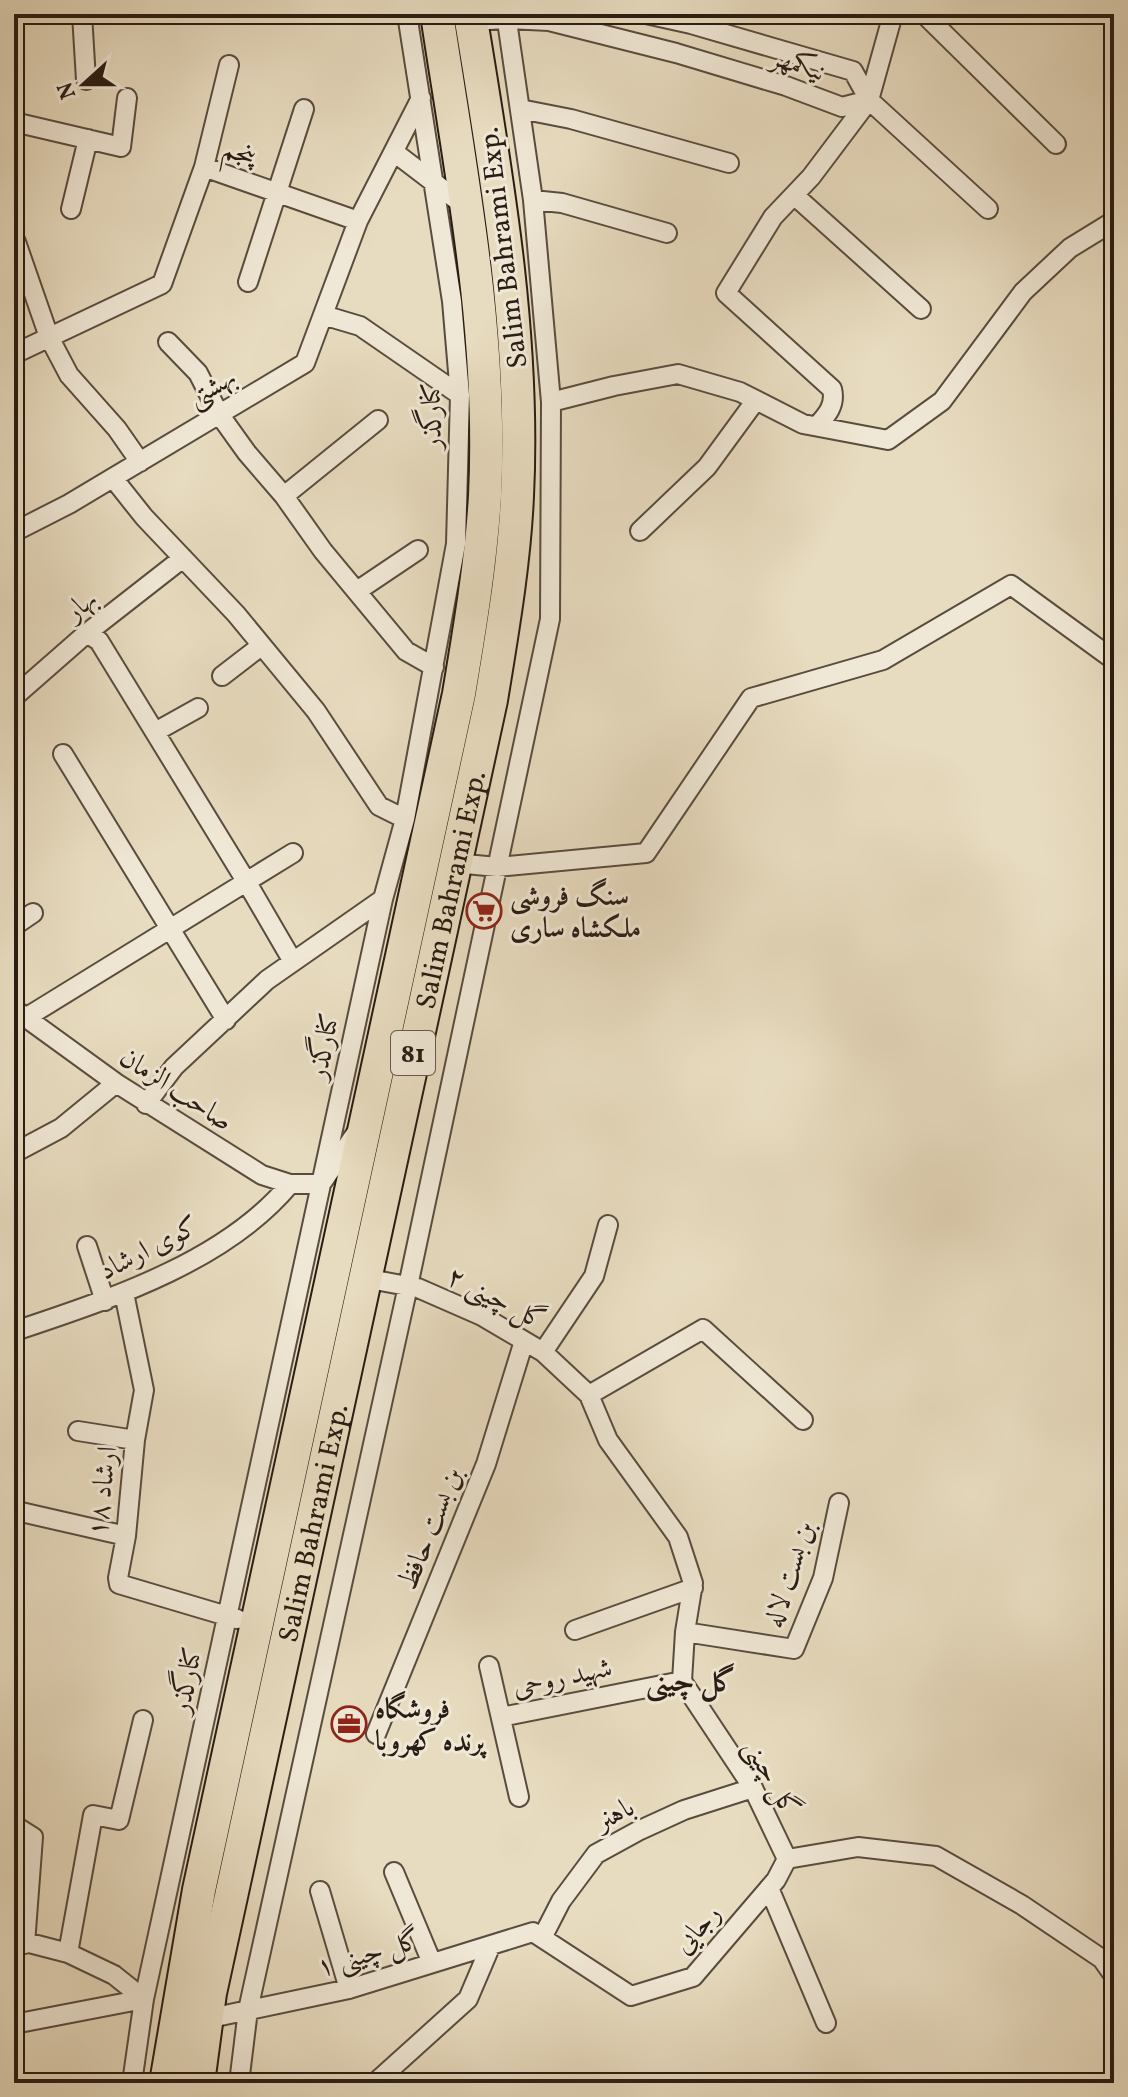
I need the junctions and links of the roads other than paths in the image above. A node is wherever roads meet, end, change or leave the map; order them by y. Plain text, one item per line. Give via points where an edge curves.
1 (82, 14) edge
2 (407, 14) edge
3 (437, 14) edge
4 (525, 14) edge
5 (646, 14) edge
6 (893, 14) edge
7 (924, 14) edge
8 (506, 16) edge
9 (471, 17) edge
10 (694, 19) edge
11 (549, 21) junction
12 (676, 53) junction
13 (444, 60) junction
14 (229, 65) dead end
15 (86, 80) dead end
16 (127, 98) dead end
17 (422, 98) junction
18 (869, 100) junction
19 (304, 109) dead end
20 (520, 109) junction
21 (14, 122) edge
22 (88, 139) junction
23 (1056, 144) dead end
24 (394, 152) junction
25 (729, 163) dead end
26 (204, 167) junction
27 (432, 181) junction
28 (276, 192) junction
29 (794, 195) junction
30 (533, 200) junction
31 (466, 207) junction
32 (71, 209) dead end
33 (988, 209) dead end
34 (358, 221) junction
35 (1114, 221) edge
36 (667, 233) dead end
37 (16, 242) edge
38 (248, 282) dead end
39 (921, 309) dead end
40 (323, 315) junction
41 (49, 337) junction
42 (168, 342) dead end
43 (14, 354) edge
44 (460, 395) junction
45 (756, 400) junction
46 (551, 402) junction
47 (219, 414) junction
48 (378, 420) dead end
49 (817, 426) junction
50 (140, 462) junction
51 (113, 478) junction
52 (284, 496) junction
53 (640, 531) dead end
54 (14, 532) edge
55 (418, 550) dead end
56 (183, 558) junction
57 (357, 591) junction
58 (87, 633) junction
59 (261, 646) junction
60 (1114, 660) edge
61 (434, 667) junction
62 (222, 676) dead end
63 (14, 697) edge
64 (198, 708) dead end
65 (155, 732) junction
66 (63, 754) dead end
67 (405, 819) junction
68 (293, 853) dead end
69 (455, 863) junction
70 (497, 867) junction
71 (246, 881) junction
72 (383, 899) junction
73 (33, 913) dead end
74 (14, 926) edge
75 (169, 929) junction
76 (292, 960) junction
77 (20, 1013) edge
78 (226, 1020) junction
79 (116, 1083) junction
80 (146, 1104) junction
81 (366, 1118) junction
82 (14, 1153) edge
83 (290, 1184) junction
84 (321, 1184) junction
85 (608, 1225) dead end
86 (87, 1246) dead end
87 (364, 1278) junction
88 (408, 1286) junction
89 (299, 1288) junction
90 (124, 1293) junction
91 (105, 1301) junction
92 (14, 1329) edge
93 (318, 1336) junction
94 (524, 1341) junction
95 (543, 1352) junction
96 (589, 1395) junction
97 (803, 1420) dead end
98 (78, 1431) dead end
99 (135, 1440) junction
100 (839, 1503) dead end
101 (21, 1512) dead end
102 (126, 1536) junction
103 (693, 1588) junction
104 (242, 1620) junction
105 (575, 1630) dead end
106 (685, 1632) junction
107 (489, 1666) dead end
108 (682, 1681) junction
109 (501, 1717) junction
110 (143, 1720) dead end
111 (376, 1734) dead end
112 (753, 1788) junction
113 (519, 1797) dead end
114 (14, 1825) edge
115 (787, 1859) junction
116 (394, 1872) dead end
117 (185, 1884) junction
118 (769, 1888) junction
119 (320, 1891) dead end
120 (542, 1938) junction
121 (20, 1941) edge
122 (491, 1945) junction
123 (68, 1953) junction
124 (432, 1963) junction
125 (1114, 1976) edge
126 (349, 1989) junction
127 (144, 1999) junction
128 (248, 2010) junction
129 (206, 2019) junction
130 (826, 2023) dead end
131 (14, 2024) edge
132 (132, 2083) edge
133 (166, 2083) edge
134 (198, 2083) edge
135 (239, 2083) edge
136 (375, 2083) edge

1 - 15 street
2 - 17 street, کنارگذر
3 - 13 highway, Salim Bahrami Exp. / 81
4 - 11 street
5 - 10 street, نیکمهر
6 - 18 street
7 - 23 street
8 - 9 street, نیکمهر
8 - 11 street, نیکمهر
8 - 20 street
9 - 69 highway, Salim Bahrami Exp. / 81 via 507,259 517,368 517,495 491,700
10 - 12 street
10 - 18 street, نیکمهر via 853,71
11 - 12 street, نیکمهر
12 - 18 street, نیکمهر via 842,107
13 - 17 street
13 - 31 highway, Salim Bahrami Exp. / 81
14 - 26 street
16 - 22 street via 121,147
17 - 24 street
17 - 27 street, کنارگذر
18 - 29 street
18 - 33 street
19 - 28 street
20 - 25 street
20 - 30 street
21 - 22 street
22 - 32 street
24 - 27 street
24 - 34 street
26 - 28 street, پنجم
26 - 41 street, پنجم via 162,284
27 - 31 street
27 - 44 street, کنارگذر via 452,301
28 - 34 street, پنجم
28 - 38 street
29 - 39 street
29 - 49 street via 773,217 726,293 832,389 828,414
30 - 36 street via 562,203
30 - 46 street
31 - 81 highway, Salim Bahrami Exp. / 81 via 484,372 485,495 475,596 459,694
34 - 40 street, بهشتی
35 - 49 street via 1070,248 1023,292 942,401 888,440
37 - 41 street
40 - 44 street via 360,326
40 - 47 street, بهشتی via 305,363
41 - 43 street, پنجم
41 - 50 street via 69,375
42 - 47 street via 198,373
44 - 61 street, کنارگذر via 456,544
45 - 46 street via 678,374
45 - 49 street
45 - 53 street via 707,467
46 - 70 street via 550,619
47 - 50 street, بهشتی
47 - 52 street
48 - 52 street
50 - 51 street, بهشتی
51 - 54 street, بهشتی
51 - 56 street
52 - 57 street
55 - 57 street
56 - 58 street, بهار
56 - 59 street
57 - 61 street via 406,651
58 - 63 street, بهار
58 - 65 street via 99,641
59 - 62 street
59 - 67 street via 316,711 379,806
60 - 70 street via 1011,585 883,660 751,698 646,853
61 - 67 street, کنارگذر
64 - 65 street
65 - 71 street
66 - 75 street
67 - 72 street, کنارگذر
68 - 71 street
69 - 70 street
69 - 87 highway, Salim Bahrami Exp. / 81
70 - 88 street
71 - 75 street
71 - 76 street
72 - 76 street
72 - 84 street, کنارگذر
73 - 74 street
75 - 77 street
75 - 78 street
76 - 78 street
77 - 79 street, صاحب الزمان
78 - 80 street via 174,1067
79 - 80 street, صاحب الزمان
79 - 82 street via 61,1128
80 - 83 street, صاحب الزمان via 262,1175
81 - 84 street
81 - 93 highway, Salim Bahrami Exp. / 81
83 - 84 street, صاحب الزمان
83 - 90 street, کوی ارشاد via 241,1229
84 - 89 street, کنارگذر
85 - 95 street via 594,1276
86 - 91 street
87 - 88 street, گل چینی ۲
87 - 129 highway, Salim Bahrami Exp. / 81
88 - 94 street, گل چینی ۲ via 482,1316
88 - 128 street
89 - 93 street
89 - 104 street, کنارگذر
90 - 91 street, کوی ارشاد
90 - 99 street, ارشاد ۱۸ via 144,1390
91 - 92 street, کوی ارشاد
93 - 104 highway, Salim Bahrami Exp. / 81
94 - 95 street, گل چینی ۲
94 - 111 street, بن بست حافظ via 486,1464
95 - 96 street, گل چینی ۲
96 - 97 street via 703,1329
96 - 103 street via 608,1440 678,1537
98 - 99 street
99 - 102 street, ارشاد ۱۸
100 - 106 street, بن بست لاله via 823,1578 794,1649
101 - 102 street
102 - 104 street, ارشاد ۱۸ via 119,1584
103 - 105 street
103 - 106 street
104 - 117 highway, Salim Bahrami Exp. / 81
106 - 108 street
107 - 109 street
108 - 109 street, شهید روحی
108 - 112 street, گل چینی
109 - 113 street
110 - 123 street via 119,1820 93,1815
112 - 115 street, گل چینی
112 - 120 street, باهنر via 684,1810 596,1854 561,1901
114 - 121 street via 33,1837
115 - 118 street, رجایی
115 - 125 street, گل چینی via 858,1847 936,1856 1022,1905 1102,1959
116 - 124 street
117 - 127 street
117 - 133 highway, Salim Bahrami Exp. / 81
118 - 120 street, رجایی via 693,1977 631,1996
118 - 130 street
119 - 126 street
120 - 122 street, گل چینی ۱ via 533,1932
121 - 123 street
122 - 124 street, گل چینی ۱
122 - 136 street via 468,1999
123 - 127 street via 114,1975
124 - 126 street, گل چینی ۱
126 - 128 street, گل چینی ۱
127 - 131 street
127 - 132 street
128 - 129 street, گل چینی ۱
128 - 135 street
129 - 134 highway, Salim Bahrami Exp. / 81

